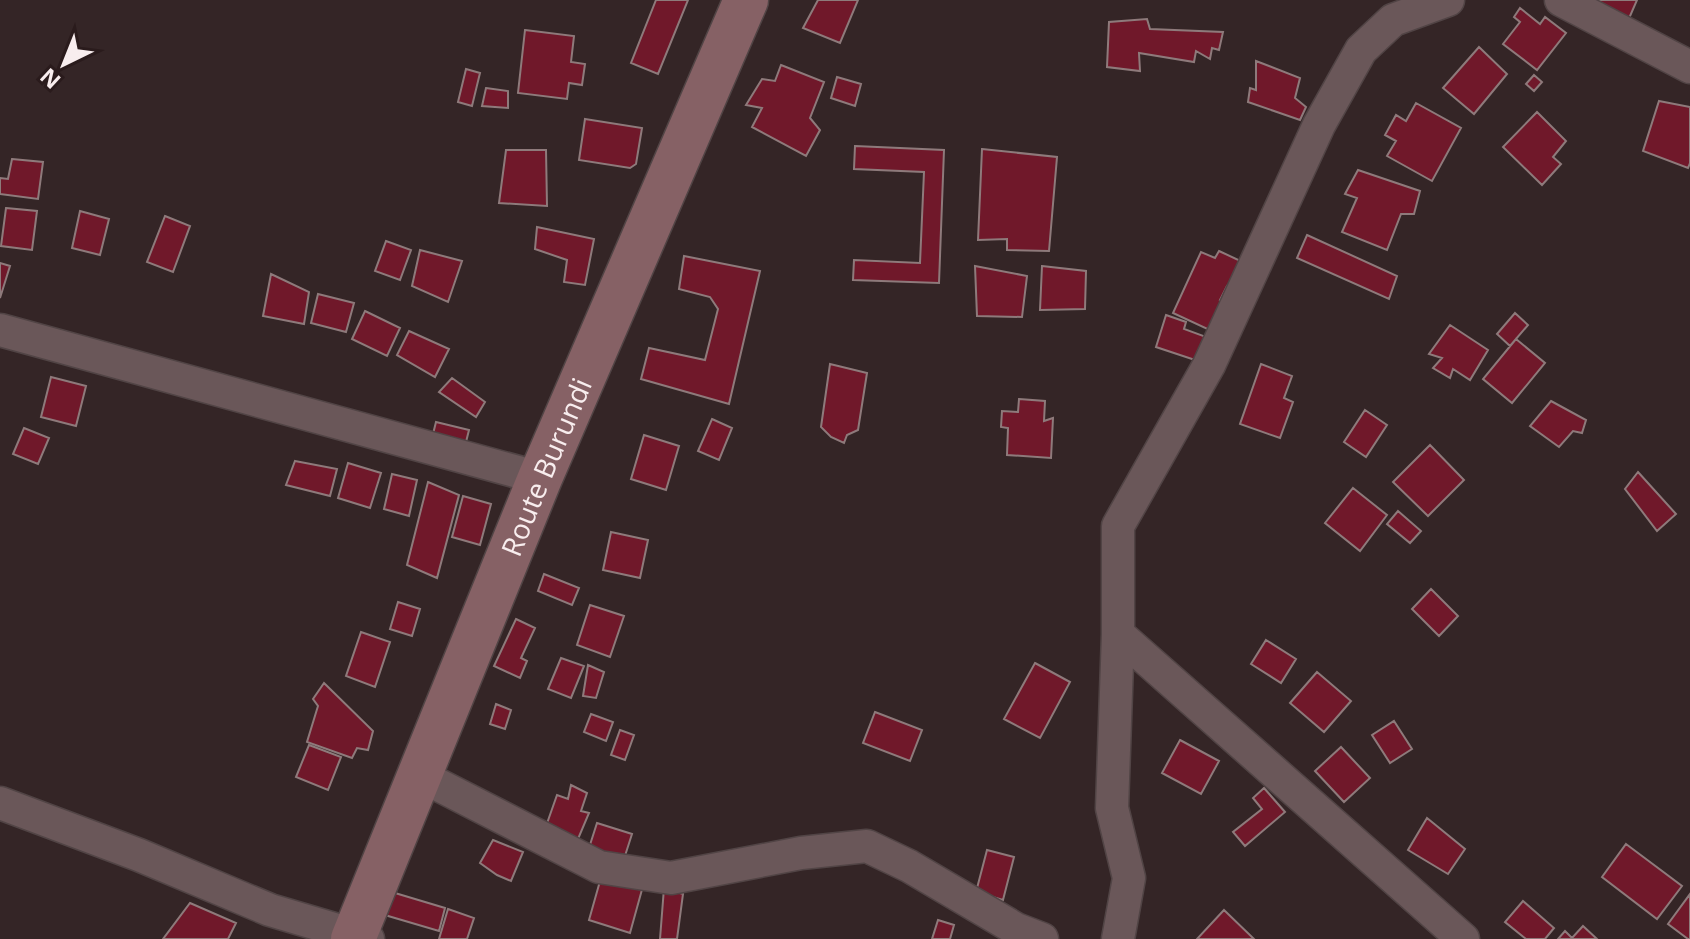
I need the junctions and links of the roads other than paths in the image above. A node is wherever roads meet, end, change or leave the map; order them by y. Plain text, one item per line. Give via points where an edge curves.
1 (746, 0) edge
2 (1448, 0) edge
3 (1561, 0) edge
4 (1690, 67) edge
5 (0, 330) edge
6 (540, 478) junction
7 (1118, 634) junction
8 (419, 775) junction
9 (0, 803) edge
10 (359, 937) edge
11 (1042, 939) edge
12 (1118, 939) edge
13 (1463, 939) edge

1 - 6 main road, Route Burundi
2 - 7 street via 1393,20 1361,50 1319,125 1209,365 1118,526
3 - 4 street
5 - 6 street
6 - 8 main road, Route Burundi
7 - 12 street via 1112,808 1129,878
7 - 13 street
8 - 10 main road, Route Burundi
8 - 11 street via 599,867 671,878 867,846
9 - 10 street via 270,910

